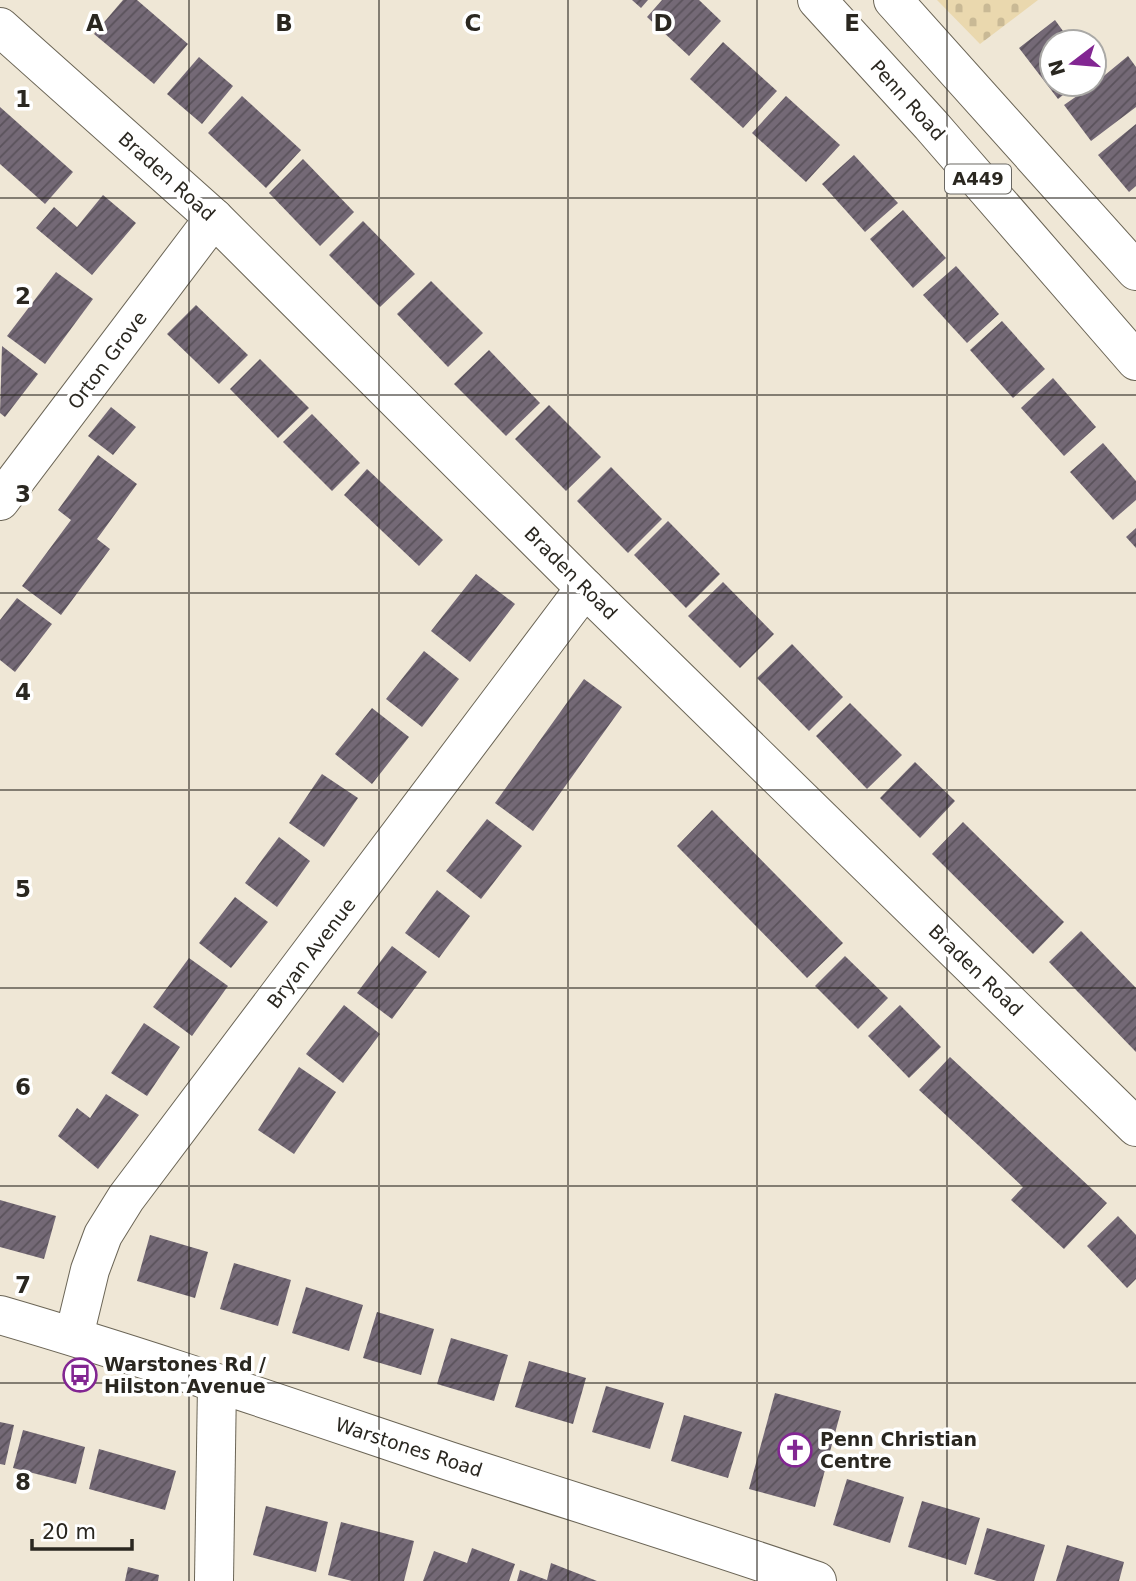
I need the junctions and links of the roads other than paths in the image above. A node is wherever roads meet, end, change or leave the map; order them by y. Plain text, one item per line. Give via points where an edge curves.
1 (817, 0) edge
2 (892, 0) edge
3 (0, 27) edge
4 (214, 218) junction
5 (1136, 271) edge
6 (1136, 360) edge
7 (0, 501) edge
8 (585, 588) junction
9 (1136, 1127) edge
10 (0, 1315) edge
11 (74, 1336) junction
12 (217, 1384) junction
13 (214, 1581) edge
14 (817, 1581) edge

1 - 6 main road, Penn Road / A449
2 - 5 main road, A449
3 - 4 main road, Braden Road
4 - 7 main road, Orton Grove
4 - 8 main road, Braden Road
8 - 9 main road, Braden Road
8 - 11 main road, Bryan Avenue via 126,1198 103,1235
10 - 11 main road, Warstones Road
11 - 12 main road, Warstones Road
12 - 13 main road
12 - 14 main road, Warstones Road

